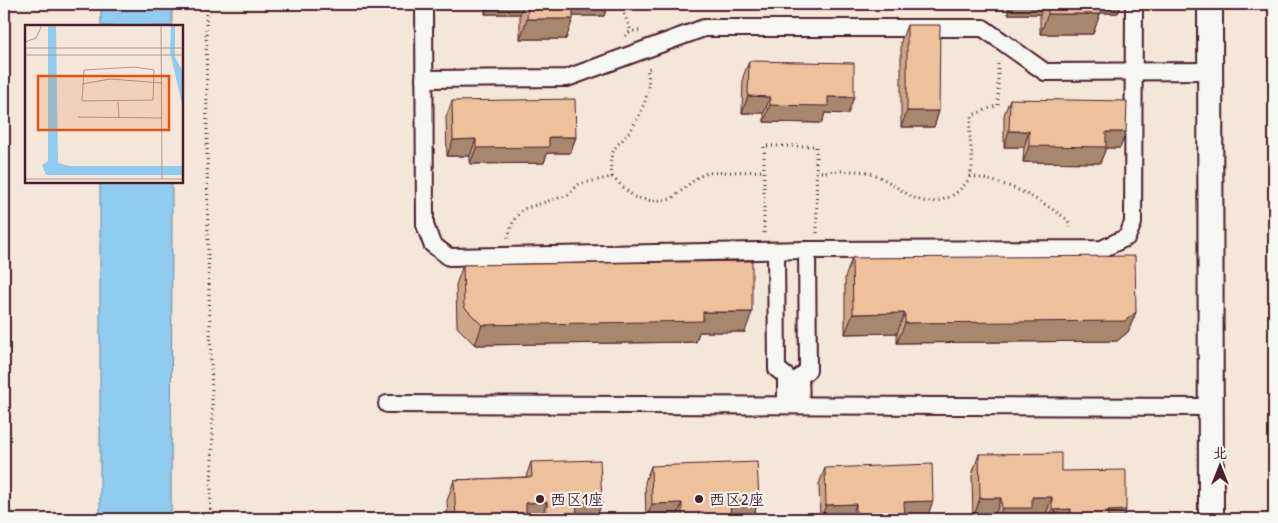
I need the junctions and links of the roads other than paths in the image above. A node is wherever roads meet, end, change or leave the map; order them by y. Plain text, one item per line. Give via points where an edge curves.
1 (424, 4) edge
2 (1134, 4) edge
3 (1210, 4) edge
4 (1133, 71) junction
5 (1211, 71) junction
6 (424, 79) junction
7 (812, 250) junction
8 (770, 251) junction
9 (387, 404) dead end
10 (793, 404) junction
11 (1212, 407) junction
12 (1211, 519) edge

1 - 6 street
2 - 4 street
3 - 5 street
4 - 5 street
4 - 6 street via 1046,72 983,28 704,28 567,78
4 - 7 street via 1133,223 1126,237 1116,244 1102,249
5 - 11 street
6 - 8 street via 425,224 432,244 450,257
7 - 8 street
7 - 10 street via 808,370 800,377
8 - 10 street via 777,369 786,376
9 - 10 street
10 - 11 street
11 - 12 street

